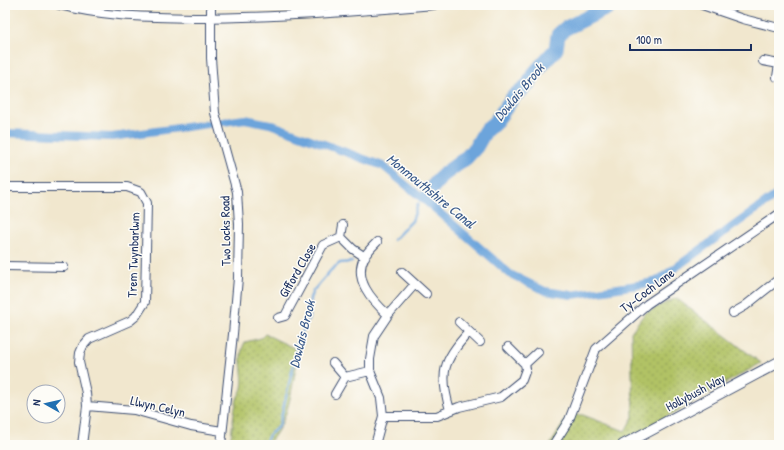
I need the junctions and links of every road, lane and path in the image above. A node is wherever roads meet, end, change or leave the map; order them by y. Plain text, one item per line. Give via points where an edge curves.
1 (59, 5) edge
2 (211, 5) edge
3 (434, 5) edge
4 (702, 5) edge
5 (211, 18) junction
6 (779, 28) edge
7 (764, 61) dead end
8 (779, 64) edge
9 (777, 77) dead end
10 (5, 187) edge
11 (779, 214) edge
12 (343, 225) dead end
13 (341, 237) junction
14 (377, 242) dead end
15 (365, 257) junction
16 (5, 266) edge
17 (64, 267) dead end
18 (402, 272) dead end
19 (779, 279) edge
20 (415, 284) junction
21 (426, 294) dead end
22 (733, 313) dead end
23 (388, 315) junction
24 (278, 318) dead end
25 (459, 322) dead end
26 (469, 332) junction
27 (480, 342) dead end
28 (508, 347) dead end
29 (538, 352) dead end
30 (779, 362) edge
31 (332, 363) dead end
32 (525, 364) junction
33 (370, 371) junction
34 (346, 377) junction
35 (335, 394) dead end
36 (87, 406) junction
37 (450, 410) junction
38 (383, 416) junction
39 (222, 431) junction
40 (82, 445) edge
41 (221, 445) edge
42 (375, 445) edge
43 (553, 445) edge
44 (623, 445) edge

1 - 5 street via 118,16
2 - 5 street, Two Locks Road
3 - 5 street via 301,16
4 - 6 street
5 - 39 street, Two Locks Road via 216,115 237,192 239,224 234,320
7 - 8 street
8 - 9 street
10 - 36 street, Trem Twynbarlwm via 127,187 141,192 145,197 145,302 130,321 89,339 83,346 79,362
11 - 43 street, Ty-Coch Lane via 648,304 596,349 570,420
12 - 13 street
13 - 15 street
13 - 24 street, Gifford Close via 323,246 285,316
14 - 15 street
15 - 23 street via 362,279 365,289
16 - 17 street
18 - 20 street
19 - 22 street
20 - 21 street
20 - 23 street
23 - 33 street via 374,336
25 - 26 street
26 - 27 street
26 - 37 street via 454,348 444,369 443,381
28 - 32 street
29 - 32 street
30 - 44 street, Hollybush Way
31 - 34 street
32 - 37 street via 526,374 508,393 493,400
33 - 34 street
33 - 38 street via 381,398
34 - 35 street
36 - 39 street, Llwyn Celyn via 134,410 191,426
36 - 40 street, Trem Twynbarlwm
37 - 38 street via 437,416
38 - 42 street
39 - 41 street, Two Locks Road

